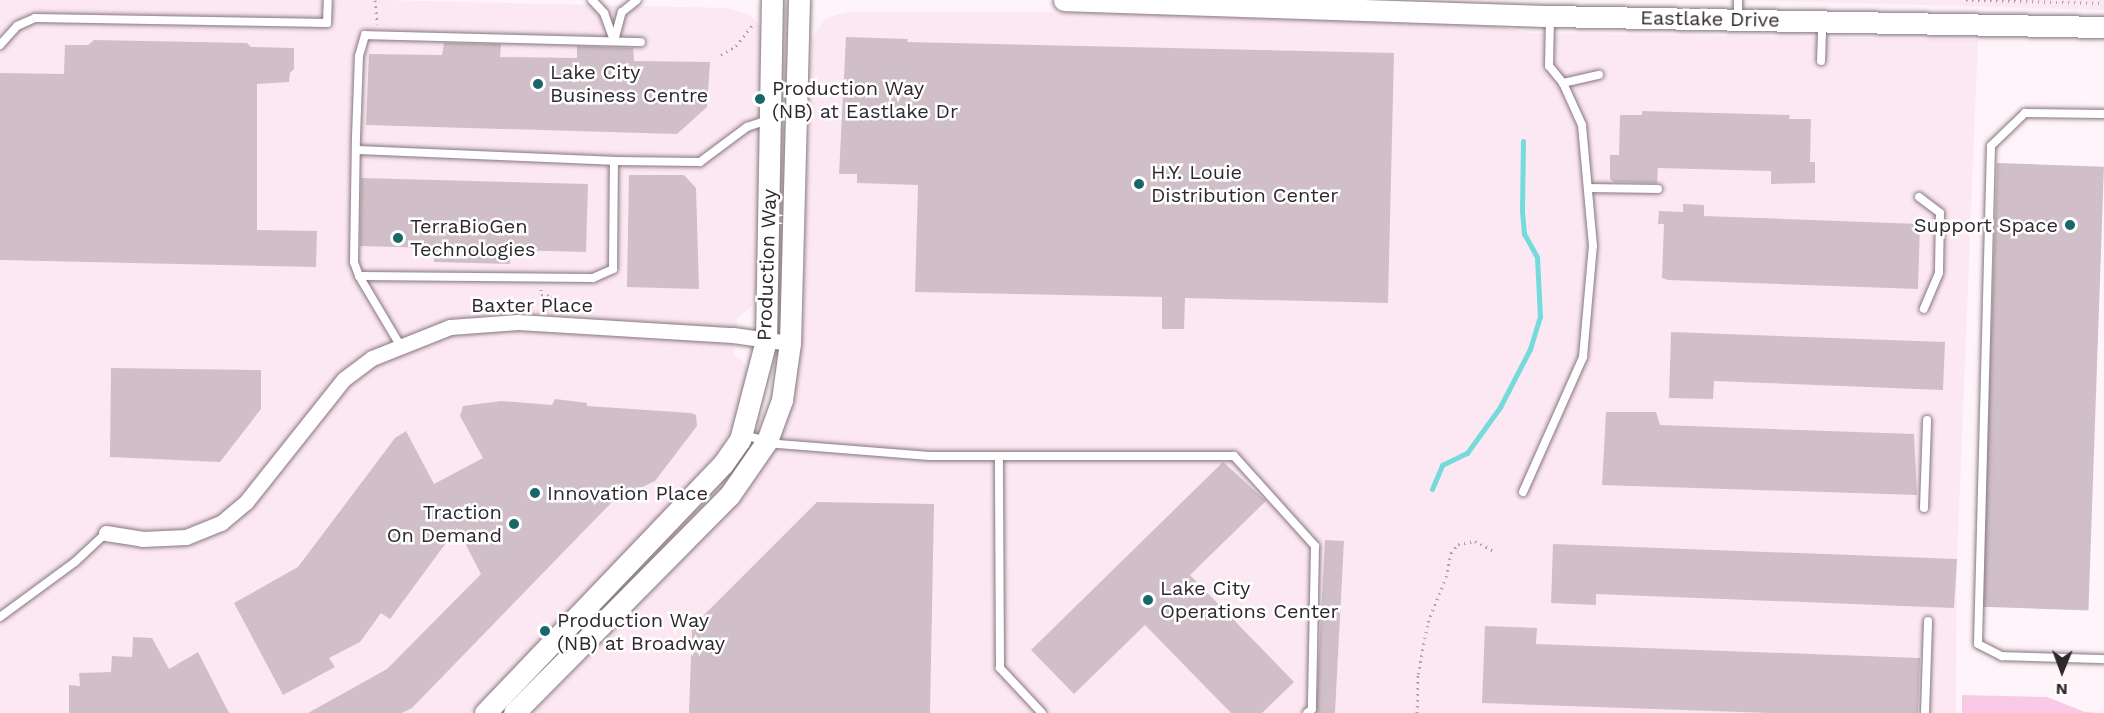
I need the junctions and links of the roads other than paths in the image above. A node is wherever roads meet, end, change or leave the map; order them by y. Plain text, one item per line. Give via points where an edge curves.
1 (328, 0) edge
2 (592, 0) edge
3 (637, 0) edge
4 (772, 0) edge
5 (799, 0) edge
6 (1064, 0) edge
7 (1738, 10) edge
8 (1550, 16) junction
9 (1822, 21) junction
10 (2104, 27) edge
11 (614, 41) junction
12 (641, 42) dead end
13 (0, 45) edge
14 (1821, 61) dead end
15 (1599, 75) dead end
16 (1563, 83) junction
17 (2104, 114) edge
18 (771, 119) junction
19 (356, 150) junction
20 (614, 161) junction
21 (1590, 188) junction
22 (1658, 189) dead end
23 (1919, 197) dead end
24 (358, 276) junction
25 (1924, 309) dead end
26 (766, 340) junction
27 (790, 344) junction
28 (400, 345) junction
29 (1927, 420) dead end
30 (741, 434) junction
31 (767, 441) junction
32 (999, 456) junction
33 (1523, 492) dead end
34 (1924, 508) dead end
35 (106, 533) joint
36 (0, 616) edge
37 (1928, 621) dead end
38 (2104, 659) edge
39 (485, 713) edge
40 (514, 713) edge
41 (1042, 713) edge
42 (1307, 713) edge
43 (1925, 713) edge

1 - 13 lane via 327,23 35,18 17,26
2 - 11 lane via 604,14
3 - 11 lane via 622,12
4 - 18 street, Production Way
5 - 27 street, Production Way
6 - 8 street, Eastlake Drive
7 - 8 street, Eastlake Drive
7 - 9 street, Eastlake Drive
8 - 16 lane via 1550,66
9 - 10 street, Eastlake Drive
9 - 14 lane
11 - 12 lane
11 - 19 lane via 378,35 362,38
15 - 16 lane
16 - 21 lane via 1582,125
17 - 38 lane via 2025,113 1990,146 1978,644 2002,656
18 - 20 lane via 747,127 700,162
18 - 26 street, Production Way
19 - 20 lane
19 - 24 lane via 354,262
20 - 24 lane via 613,269 593,278
21 - 22 lane
21 - 33 lane via 1593,246 1583,357
23 - 25 lane via 1940,213 1939,273
24 - 28 lane
26 - 27 street, Baxter Place
26 - 28 street, Baxter Place via 518,322 450,327
26 - 30 street, Production Way
27 - 31 street, Production Way via 782,400
28 - 35 street, Baxter Place via 372,358 344,379 246,502 221,524 186,537 142,539
29 - 34 lane
30 - 31 lane
30 - 39 street, Production Way via 723,464
31 - 32 lane via 930,456
31 - 40 street, Production Way via 729,496
32 - 41 lane via 1000,668
32 - 42 lane via 1234,456 1315,546 1312,709
35 - 36 lane via 75,562
37 - 43 lane

